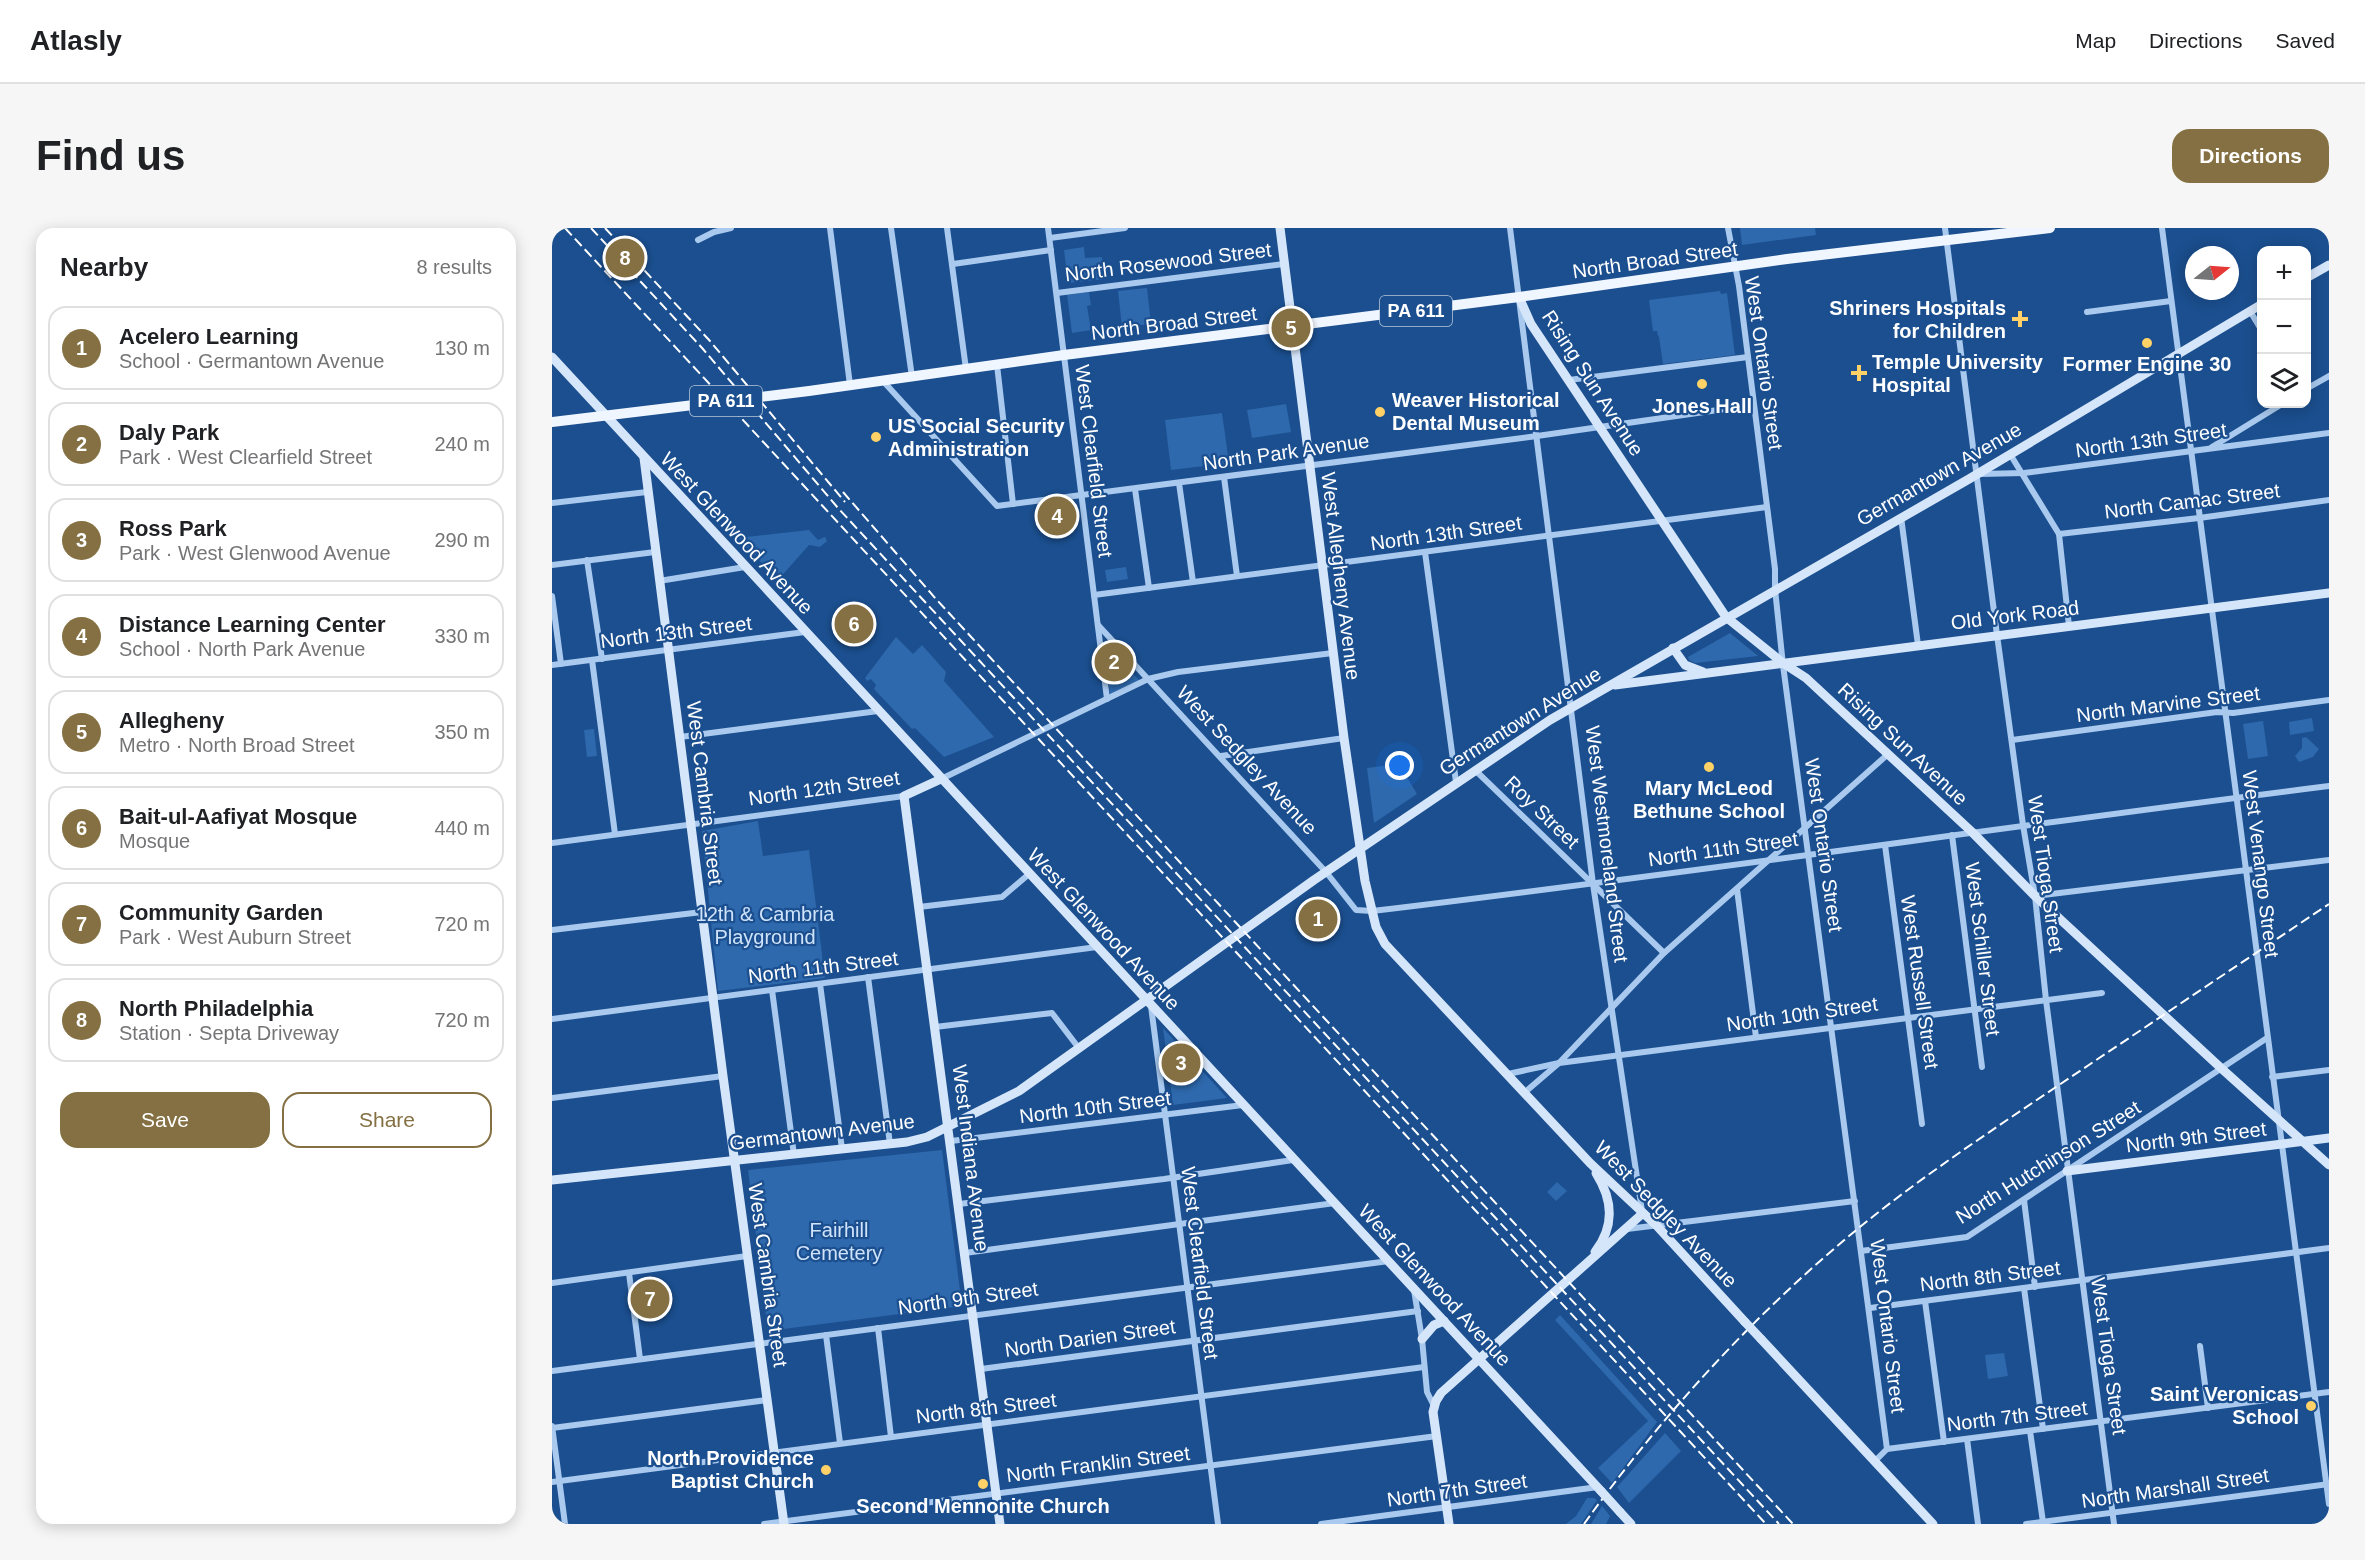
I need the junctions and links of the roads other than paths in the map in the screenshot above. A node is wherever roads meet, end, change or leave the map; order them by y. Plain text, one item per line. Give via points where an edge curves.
1 (731, 228) edge
2 (830, 228) edge
3 (891, 228) edge
4 (947, 228) edge
5 (1048, 228) edge
6 (1125, 228) edge
7 (1280, 228) edge
8 (1510, 228) edge
9 (1728, 228) edge
10 (1945, 228) edge
11 (2050, 228) edge
12 (2162, 228) edge
13 (1050, 238) junction
14 (698, 240) dead end
15 (1947, 241) junction
16 (1051, 250) junction
17 (952, 264) junction
18 (1284, 264) junction
19 (2329, 265) edge
20 (1735, 267) junction
21 (2311, 276) edge
22 (1057, 293) junction
23 (1519, 297) junction
24 (2171, 301) junction
25 (2257, 307) edge
26 (2250, 311) junction
27 (2087, 312) dead end
28 (2257, 323) edge
29 (1292, 327) junction
30 (2179, 353) junction
31 (1064, 355) junction
32 (552, 357) edge
33 (1748, 357) junction
34 (997, 364) junction
35 (966, 369) junction
36 (2329, 376) edge
37 (912, 377) junction
38 (1569, 380) junction
39 (883, 381) junction
40 (850, 385) junction
41 (2311, 387) edge
42 (1754, 405) junction
43 (2275, 408) edge
44 (605, 415) junction
45 (552, 422) edge
46 (1598, 426) junction
47 (2329, 433) edge
48 (1537, 436) junction
49 (2209, 448) junction
50 (2190, 452) junction
51 (2010, 454) junction
52 (644, 458) junction
53 (1309, 465) junction
54 (2024, 473) junction
55 (1976, 474) junction
56 (1224, 477) junction
57 (1179, 483) junction
58 (1136, 489) junction
59 (647, 492) junction
60 (1081, 496) junction
61 (2329, 500) edge
62 (552, 503) edge
63 (1013, 504) junction
64 (1767, 507) junction
65 (1901, 516) junction
66 (2199, 518) junction
67 (1662, 521) junction
68 (2059, 534) junction
69 (1550, 536) junction
70 (655, 552) junction
71 (1425, 552) junction
72 (587, 560) junction
73 (552, 565) edge
74 (1323, 566) junction
75 (745, 567) junction
76 (1237, 576) junction
77 (659, 581) junction
78 (1192, 582) junction
79 (1149, 588) junction
80 (1774, 589) junction
81 (2329, 593) edge
82 (1094, 595) junction
83 (552, 596) edge
84 (2211, 608) junction
85 (1726, 617) junction
86 (1098, 625) junction
87 (2069, 626) junction
88 (805, 632) junction
89 (1997, 635) junction
90 (1918, 645) junction
91 (1673, 648) junction
92 (668, 651) junction
93 (1334, 653) junction
94 (602, 659) junction
95 (592, 660) junction
96 (1783, 663) junction
97 (561, 664) junction
98 (552, 665) edge
99 (1705, 673) junction
100 (1148, 679) junction
101 (1604, 688) junction
102 (1107, 699) junction
103 (2329, 700) edge
104 (1572, 706) junction
105 (878, 711) junction
106 (2225, 712) junction
107 (680, 738) junction
108 (1344, 738) junction
109 (2012, 740) junction
110 (1887, 755) junction
111 (1221, 756) junction
112 (1475, 770) junction
113 (941, 779) junction
114 (1456, 782) junction
115 (2329, 786) edge
116 (904, 796) junction
117 (2236, 798) junction
118 (691, 824) junction
119 (2023, 825) junction
120 (1804, 828) junction
121 (1972, 832) junction
122 (615, 834) junction
123 (1952, 835) junction
124 (552, 842) edge
125 (1885, 845) junction
126 (1360, 848) junction
127 (1809, 854) junction
128 (1770, 858) junction
129 (2329, 860) edge
130 (2246, 870) junction
131 (1326, 872) junction
132 (1029, 874) junction
133 (1593, 884) junction
134 (1737, 889) junction
135 (2036, 896) junction
136 (919, 907) junction
137 (1372, 911) junction
138 (702, 912) junction
139 (1376, 927) joint
140 (552, 930) edge
141 (1097, 947) junction
142 (1664, 953) junction
143 (928, 970) junction
144 (868, 977) junction
145 (820, 984) junction
146 (772, 990) junction
147 (2102, 993) dead end
148 (713, 998) junction
149 (2046, 1000) junction
150 (1148, 1002) junction
151 (1612, 1007) junction
152 (1974, 1008) junction
153 (1907, 1017) junction
154 (552, 1019) edge
155 (1832, 1027) junction
156 (935, 1028) junction
157 (1756, 1037) junction
158 (2267, 1038) junction
159 (1078, 1047) junction
160 (1618, 1055) junction
161 (1559, 1063) junction
162 (1982, 1067) dead end
163 (2222, 1069) junction
164 (2329, 1070) edge
165 (1508, 1074) junction
166 (723, 1076) junction
167 (2272, 1077) junction
168 (1524, 1093) junction
169 (552, 1098) edge
170 (1243, 1105) junction
171 (1164, 1116) junction
172 (2278, 1119) junction
173 (1922, 1124) dead end
174 (949, 1126) junction
175 (2329, 1138) edge
176 (951, 1141) junction
177 (2304, 1142) junction
178 (890, 1144) junction
179 (2281, 1145) junction
180 (842, 1149) junction
181 (794, 1155) junction
182 (1293, 1160) junction
183 (735, 1161) junction
184 (1590, 1163) junction
185 (2329, 1165) edge
186 (2067, 1171) junction
187 (1171, 1177) junction
188 (552, 1180) edge
189 (2024, 1200) junction
190 (1855, 1201) junction
191 (1335, 1203) junction
192 (959, 1204) junction
193 (1642, 1214) junction
194 (1178, 1225) junction
195 (1657, 1226) junction
196 (1626, 1229) junction
197 (2329, 1248) edge
198 (1861, 1251) junction
199 (965, 1253) junction
200 (2296, 1253) junction
201 (747, 1257) junction
202 (1389, 1261) junction
203 (1586, 1264) junction
204 (629, 1273) junction
205 (2082, 1281) junction
206 (552, 1283) edge
207 (1186, 1287) junction
208 (2035, 1287) junction
209 (2024, 1288) junction
210 (1414, 1290) junction
211 (1925, 1301) junction
212 (1870, 1308) junction
213 (1418, 1311) junction
214 (974, 1315) junction
215 (1444, 1321) junction
216 (878, 1328) junction
217 (826, 1335) junction
218 (1422, 1339) junction
219 (1193, 1341) junction
220 (759, 1343) junction
221 (2200, 1346) dead end
222 (640, 1359) junction
223 (1480, 1359) junction
224 (1424, 1367) junction
225 (981, 1369) junction
226 (552, 1371) edge
227 (2329, 1392) edge
228 (2315, 1394) junction
229 (1200, 1396) junction
230 (767, 1400) junction
231 (1434, 1406) junction
232 (2208, 1408) junction
233 (2101, 1422) junction
234 (987, 1424) junction
235 (552, 1427) edge
236 (2043, 1429) junction
237 (2030, 1431) junction
238 (1437, 1436) junction
239 (891, 1437) junction
240 (1967, 1439) junction
241 (1944, 1442) junction
242 (840, 1443) junction
243 (1887, 1449) junction
244 (773, 1452) junction
245 (1875, 1461) junction
246 (1209, 1466) junction
247 (560, 1481) junction
248 (552, 1482) edge
249 (2328, 1484) edge
250 (1599, 1489) junction
251 (997, 1493) junction
252 (2329, 1504) edge
253 (1447, 1508) junction
254 (2112, 1514) junction
255 (2043, 1522) junction
256 (784, 1523) edge
257 (565, 1524) edge
258 (764, 1524) edge
259 (1000, 1524) edge
260 (1218, 1524) edge
261 (1321, 1524) edge
262 (1449, 1524) edge
263 (1631, 1524) edge
264 (1933, 1524) edge
265 (1978, 1524) edge
266 (2026, 1524) edge
267 (2114, 1524) edge

1 - 14 street
2 - 40 street
3 - 37 street
4 - 17 street
5 - 13 street, West Clearfield Street
6 - 13 street
7 - 18 street, West Allegheny Avenue
8 - 23 street, West Westmoreland Street
9 - 20 street, West Ontario Street
10 - 15 street, West Tioga Street
11 - 15 main road, North Broad Street / PA 611
12 - 24 street, West Venango Street
13 - 16 street, West Clearfield Street
15 - 20 main road, North Broad Street / PA 611
15 - 55 street, West Tioga Street
16 - 17 street
16 - 22 street, West Clearfield Street
17 - 35 street
18 - 22 street, North Rosewood Street
18 - 29 street, West Allegheny Avenue
19 - 21 street
20 - 23 main road, North Broad Street / PA 611
20 - 33 street, West Ontario Street
22 - 31 street, West Clearfield Street
23 - 29 main road, North Broad Street / PA 611
23 - 38 street, Rising Sun Avenue via 1531,324
23 - 48 street, West Westmoreland Street
24 - 27 street
24 - 30 street, West Venango Street
25 - 26 street, Germantown Avenue
26 - 28 street
26 - 30 street, Germantown Avenue
29 - 31 main road, North Broad Street / PA 611
29 - 53 street, West Allegheny Avenue
30 - 50 street, West Venango Street
30 - 51 street, Germantown Avenue
31 - 34 main road, North Broad Street / PA 611
31 - 60 street, West Clearfield Street
32 - 44 street, West Glenwood Avenue
33 - 38 street
33 - 42 street, West Ontario Street
34 - 35 main road, North Broad Street / PA 611
34 - 63 street
35 - 37 main road, North Broad Street / PA 611
36 - 41 street
37 - 39 main road, North Broad Street / PA 611
38 - 46 street, Rising Sun Avenue
39 - 40 main road, North Broad Street / PA 611
39 - 63 street, North Park Avenue via 980,490 997,506
40 - 44 main road, North Broad Street / PA 611
42 - 46 street, North Park Avenue
42 - 64 street, West Ontario Street
43 - 49 street
44 - 45 main road, North Broad Street / PA 611
44 - 52 street, West Glenwood Avenue
46 - 48 street, North Park Avenue
46 - 67 street, Rising Sun Avenue
47 - 49 street, North 13th Street
48 - 53 street, North Park Avenue
48 - 69 street, West Westmoreland Street
49 - 50 street, North 13th Street
50 - 54 street, North 13th Street
50 - 66 street, West Venango Street
51 - 54 street
51 - 55 street, Germantown Avenue
52 - 59 street, West Cambria Street
52 - 75 street, West Glenwood Avenue
53 - 56 street, North Park Avenue
53 - 74 street, West Allegheny Avenue
54 - 55 street, North 13th Street
54 - 68 street
55 - 65 street, Germantown Avenue
55 - 89 street, West Tioga Street
56 - 57 street, North Park Avenue
56 - 76 street
57 - 58 street, North Park Avenue
57 - 78 street
58 - 60 street, North Park Avenue
58 - 79 street
59 - 62 street
59 - 70 street, West Cambria Street
60 - 63 street, North Park Avenue
60 - 82 street, West Clearfield Street
61 - 66 street, North Camac Street
64 - 67 street, North 13th Street
64 - 80 street, West Ontario Street
65 - 80 street, Germantown Avenue
65 - 90 street
66 - 68 street, North Camac Street
66 - 84 street, West Venango Street
67 - 69 street, North 13th Street
67 - 85 street, Rising Sun Avenue
68 - 87 street
69 - 71 street, North 13th Street
69 - 104 street, West Westmoreland Street
70 - 72 street
70 - 77 street, West Cambria Street
71 - 74 street, North 13th Street
71 - 114 street
72 - 73 street
72 - 94 street
74 - 76 street, North 13th Street
74 - 93 street, West Allegheny Avenue
75 - 77 street
75 - 88 street, West Glenwood Avenue
76 - 78 street, North 13th Street
77 - 92 street, West Cambria Street
78 - 79 street, North 13th Street
79 - 82 street, North 13th Street
80 - 85 street, Germantown Avenue
80 - 96 street, West Ontario Street
81 - 84 street, Old York Road
82 - 86 street, West Clearfield Street
83 - 97 street
84 - 87 street, Old York Road
84 - 106 street, West Venango Street
85 - 91 street, Germantown Avenue
85 - 96 street, Rising Sun Avenue
86 - 100 street, West Sedgley Avenue
86 - 102 street, West Clearfield Street
87 - 89 street, Old York Road
88 - 92 street, North 13th Street
88 - 105 street, West Glenwood Avenue
89 - 90 street, Old York Road
89 - 109 street, West Tioga Street
90 - 96 street, Old York Road
91 - 99 street via 1685,665
91 - 101 street, Germantown Avenue
92 - 94 street, North 13th Street
92 - 107 street, West Cambria Street
93 - 100 street
93 - 108 street, West Allegheny Avenue
94 - 95 street, North 13th Street
95 - 97 street, North 13th Street
95 - 122 street
96 - 99 street, Old York Road
96 - 110 street, Rising Sun Avenue via 1806,678
96 - 120 street, West Ontario Street
97 - 98 street, North 13th Street
99 - 101 street, Old York Road
100 - 102 street, North 12th Street
100 - 111 street, West Sedgley Avenue
101 - 104 street, Germantown Avenue
102 - 113 street, North 12th Street
103 - 106 street, North Marvine Street
104 - 112 street, Germantown Avenue
104 - 133 street, West Westmoreland Street
105 - 107 street
105 - 113 street, West Glenwood Avenue
106 - 109 street, North Marvine Street
106 - 117 street, West Venango Street
107 - 118 street, West Cambria Street
108 - 111 street
108 - 126 street, West Allegheny Avenue
109 - 119 street, West Tioga Street
110 - 120 street
110 - 121 street, Rising Sun Avenue
111 - 131 street, West Sedgley Avenue
112 - 114 street, Germantown Avenue
112 - 133 street, Roy Street
113 - 116 street, North 12th Street
113 - 132 street, West Glenwood Avenue
114 - 126 street, Germantown Avenue
115 - 117 street, North 11th Street
116 - 118 street, North 12th Street
116 - 136 street, West Indiana Avenue
117 - 119 street, North 11th Street
117 - 130 street, West Venango Street
118 - 122 street, North 12th Street
118 - 138 street, West Cambria Street
119 - 121 street, North 11th Street
119 - 135 street, West Tioga Street
120 - 127 street, West Ontario Street
120 - 128 street
121 - 123 street, North 11th Street
121 - 135 street, Rising Sun Avenue
122 - 124 street, North 12th Street
123 - 125 street, North 11th Street
123 - 152 street, West Schiller Street
125 - 127 street, North 11th Street
125 - 153 street, West Russell Street
126 - 131 street, Germantown Avenue
126 - 137 street, West Allegheny Avenue
127 - 128 street, North 11th Street
127 - 155 street, West Ontario Street
128 - 133 street, North 11th Street
128 - 134 street
129 - 130 street
130 - 135 street
130 - 158 street, West Venango Street
131 - 137 street, West Sedgley Avenue via 1356,910
131 - 150 street, Germantown Avenue
132 - 136 street via 1002,897
132 - 141 street, West Glenwood Avenue
133 - 137 street, North 11th Street
133 - 142 street, Roy Street
133 - 151 street, West Westmoreland Street
134 - 142 street
134 - 157 street
135 - 149 street, West Tioga Street
135 - 163 street, Rising Sun Avenue
136 - 143 street, West Indiana Avenue
137 - 139 street, West Allegheny Avenue
138 - 140 street
138 - 148 street, West Cambria Street
139 - 165 street, West Sedgley Avenue via 1385,944
141 - 143 street, North 11th Street
141 - 150 street, West Glenwood Avenue
142 - 151 street
143 - 144 street, North 11th Street
143 - 156 street, West Indiana Avenue
144 - 145 street, North 11th Street
144 - 178 street
145 - 146 street, North 11th Street
145 - 180 street
146 - 148 street, North 11th Street
146 - 181 street
147 - 149 street, North 10th Street
148 - 154 street, North 11th Street
148 - 166 street, West Cambria Street
149 - 152 street, North 10th Street
149 - 186 street, West Tioga Street
150 - 159 street, Germantown Avenue
150 - 170 street, West Glenwood Avenue
150 - 171 street, West Clearfield Street
151 - 160 street, West Westmoreland Street
151 - 161 street
152 - 153 street, North 10th Street
152 - 162 street, West Schiller Street
153 - 155 street, North 10th Street
153 - 173 street, West Russell Street
155 - 157 street, North 10th Street
155 - 190 street, West Ontario Street
156 - 159 street via 1052,1013
156 - 174 street, West Indiana Avenue
157 - 160 street, North 10th Street
158 - 163 street, North Hutchinson Street
158 - 167 street, West Venango Street
159 - 174 street, Germantown Avenue via 1019,1091
160 - 161 street, North 10th Street
160 - 193 street, West Westmoreland Street
161 - 165 street, North 10th Street
161 - 168 street
163 - 172 street, Rising Sun Avenue
163 - 186 street, North Hutchinson Street
164 - 167 street
165 - 168 street, West Sedgley Avenue
166 - 169 street
166 - 183 street, West Cambria Street
167 - 172 street, West Venango Street
168 - 184 street, West Sedgley Avenue
170 - 171 street, North 10th Street
170 - 182 street, West Glenwood Avenue
171 - 176 street, North 10th Street
171 - 187 street, West Clearfield Street
172 - 177 street, Rising Sun Avenue
172 - 179 street, West Venango Street
174 - 176 street, West Indiana Avenue
174 - 178 street, Germantown Avenue via 918,1140
175 - 177 street, North 9th Street
176 - 192 street, West Indiana Avenue
177 - 179 street, North 9th Street
177 - 185 street, Rising Sun Avenue
178 - 180 street, Germantown Avenue
179 - 186 street, North 9th Street
179 - 200 street, West Venango Street
180 - 181 street, Germantown Avenue
181 - 183 street, Germantown Avenue
182 - 187 street
182 - 191 street, West Glenwood Avenue
183 - 188 street, Germantown Avenue
183 - 201 street, West Cambria Street
184 - 193 street, West Sedgley Avenue
184 - 203 street via 1610,1207 1603,1238
186 - 189 street, North Hutchinson Street
186 - 205 street, West Tioga Street
187 - 192 street
187 - 194 street, West Clearfield Street
189 - 198 street, North Hutchinson Street via 1966,1237
189 - 208 street
190 - 195 street
190 - 198 street, West Ontario Street
191 - 194 street
191 - 202 street, West Glenwood Avenue
192 - 199 street, West Indiana Avenue
193 - 195 street, West Sedgley Avenue
193 - 196 street
194 - 199 street
194 - 207 street, West Clearfield Street
195 - 196 street
195 - 245 street, West Sedgley Avenue, bridge
196 - 203 street
197 - 200 street, North 8th Street
198 - 212 street, West Ontario Street
199 - 214 street, West Indiana Avenue
200 - 205 street, North 8th Street
200 - 228 street, West Venango Street
201 - 204 street
201 - 220 street, West Cambria Street
202 - 207 street, North 9th Street
202 - 210 street, West Glenwood Avenue
203 - 223 street
204 - 206 street
204 - 222 street
205 - 208 street, North 8th Street
205 - 233 street, West Tioga Street
207 - 214 street, North 9th Street
207 - 219 street, West Clearfield Street
208 - 209 street, North 8th Street
209 - 211 street, North 8th Street
209 - 236 street
210 - 213 street
210 - 215 street, West Glenwood Avenue
211 - 212 street, North 8th Street
211 - 241 street
212 - 243 street, West Ontario Street
213 - 218 street
213 - 219 street, North Darien Street
214 - 216 street, North 9th Street
214 - 225 street, West Indiana Avenue
215 - 218 street via 1434,1324
215 - 223 street, West Glenwood Avenue
216 - 217 street, North 9th Street
216 - 239 street
217 - 220 street, North 9th Street
217 - 242 street
218 - 224 street
219 - 225 street, North Darien Street
219 - 229 street, West Clearfield Street
220 - 222 street, North 9th Street
220 - 230 street, West Cambria Street
221 - 232 street
222 - 226 street, North 9th Street
223 - 231 street via 1441,1393
223 - 250 street, West Glenwood Avenue
224 - 229 street, North 8th Street
224 - 231 street via 1429,1400
225 - 234 street, West Indiana Avenue
227 - 228 street, North 7th Street
228 - 232 street, North 7th Street
228 - 249 street, West Venango Street
229 - 234 street, North 8th Street
229 - 246 street, West Clearfield Street
230 - 235 street
230 - 244 street, West Cambria Street
231 - 238 street
232 - 233 street, North 7th Street
233 - 236 street, North 7th Street
233 - 254 street, West Tioga Street
234 - 239 street, North 8th Street
234 - 251 street, West Indiana Avenue
235 - 247 street
236 - 237 street, North 7th Street
237 - 240 street, North 7th Street
237 - 255 street
238 - 246 street, North Franklin Street
238 - 253 street
239 - 242 street, North 8th Street
240 - 241 street, North 7th Street
240 - 265 street
241 - 243 street, North 7th Street
242 - 244 street, North 8th Street
243 - 245 street
244 - 247 street, North 8th Street
244 - 256 street, West Cambria Street
245 - 264 street, West Sedgley Avenue
246 - 251 street, North Franklin Street
246 - 260 street, West Clearfield Street
247 - 248 street, North 8th Street
247 - 257 street
249 - 252 street, West Venango Street
249 - 254 street, North Marshall Street
250 - 253 street, North 7th Street
250 - 263 street, West Glenwood Avenue, bridge
251 - 256 street, North Franklin Street
251 - 259 street, West Indiana Avenue
253 - 261 street, North 7th Street
253 - 262 street
254 - 255 street, North Marshall Street
254 - 267 street, West Tioga Street
255 - 266 street, North Marshall Street
256 - 258 street, North Franklin Street

